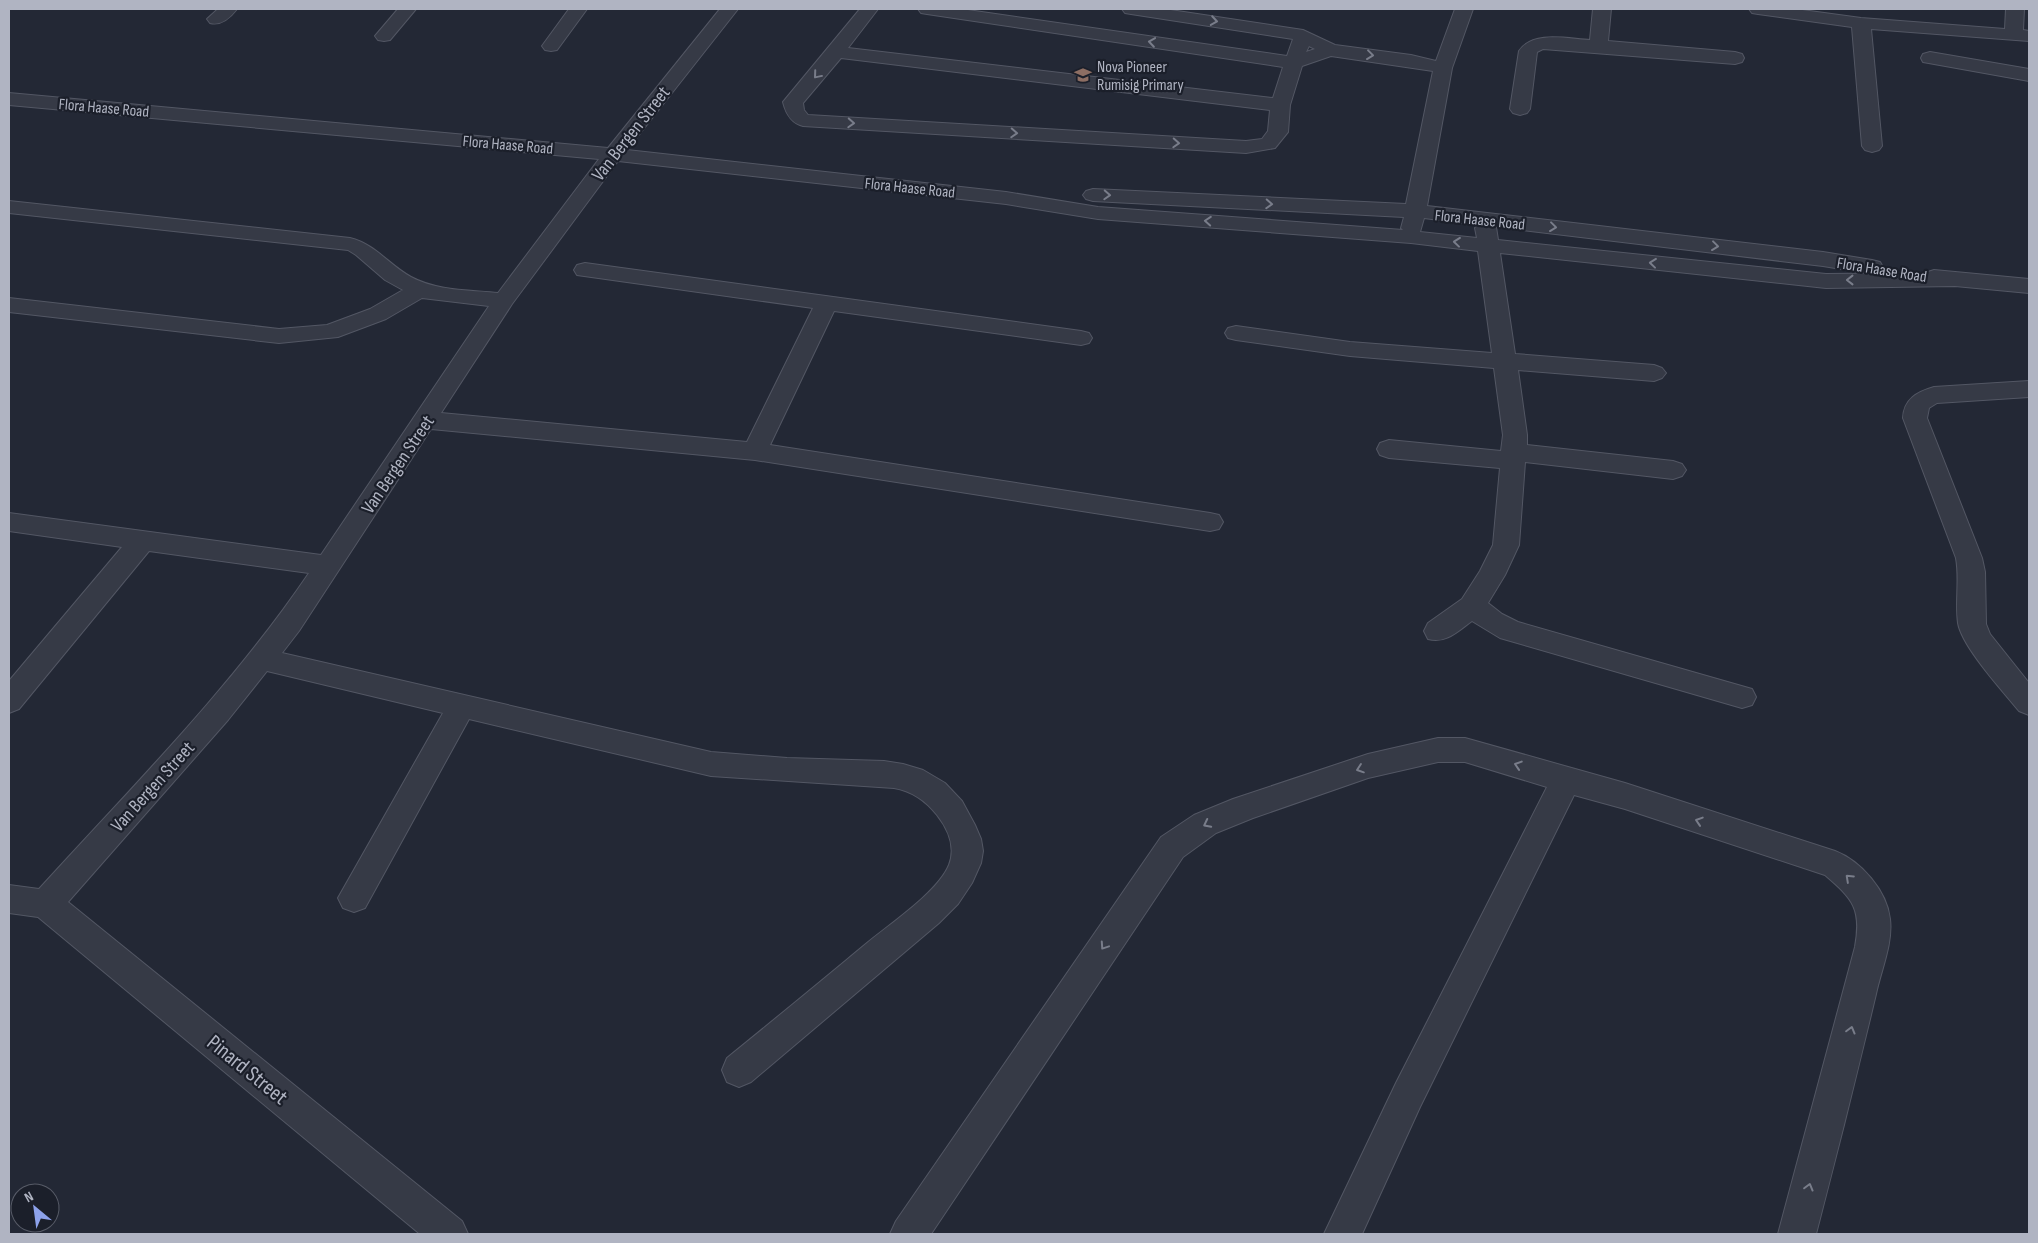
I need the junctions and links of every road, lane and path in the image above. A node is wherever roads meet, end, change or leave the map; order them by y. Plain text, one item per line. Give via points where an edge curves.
1 (407, 9) edge
2 (578, 9) edge
3 (729, 9) edge
4 (869, 9) edge
5 (927, 9) edge
6 (1131, 9) edge
7 (1464, 9) edge
8 (1602, 9) edge
9 (1758, 9) edge
10 (2016, 9) edge
11 (1861, 23) junction
12 (1303, 35) junction
13 (2022, 35) edge
14 (384, 36) dead end
15 (551, 46) dead end
16 (1599, 46) junction
17 (1330, 50) junction
18 (836, 52) junction
19 (1735, 58) dead end
20 (1930, 58) dead end
21 (1294, 63) junction
22 (1444, 68) junction
23 (2029, 74) edge
24 (9, 99) edge
25 (1280, 105) junction
26 (1520, 109) dead end
27 (1872, 146) dead end
28 (613, 154) junction
29 (1006, 198) junction
30 (9, 207) edge
31 (1414, 211) junction
32 (1485, 219) junction
33 (1411, 237) junction
34 (1488, 246) junction
35 (586, 270) dead end
36 (1951, 280) junction
37 (2029, 286) edge
38 (420, 290) junction
39 (504, 300) junction
40 (826, 303) junction
41 (9, 305) edge
42 (1236, 333) dead end
43 (1081, 338) dead end
44 (1505, 361) junction
45 (1654, 373) dead end
46 (2029, 389) edge
47 (426, 420) junction
48 (1389, 449) dead end
49 (755, 451) junction
50 (1513, 456) junction
51 (1674, 470) dead end
52 (9, 522) edge
53 (1210, 522) dead end
54 (143, 540) junction
55 (328, 566) junction
56 (1472, 606) junction
57 (1438, 631) dead end
58 (261, 660) junction
59 (1742, 697) dead end
60 (9, 701) edge
61 (2029, 703) edge
62 (462, 705) junction
63 (1564, 780) junction
64 (354, 898) dead end
65 (9, 899) edge
66 (46, 904) junction
67 (739, 1070) dead end
68 (449, 1234) edge
69 (909, 1234) edge
70 (1342, 1234) edge
71 (1797, 1234) edge

1 - 14 street
2 - 15 street
3 - 28 street, Van Bergen Street
4 - 18 street
21 -> 5 street
6 -> 12 street
7 - 22 street
8 - 16 street
9 - 11 street
10 - 13 street
11 - 13 street
11 - 27 street
12 - 17 street
12 - 21 street
16 - 19 street
16 - 26 street via 1553,42 1533,46 1528,52
17 - 21 street
17 -> 22 street
18 - 25 street
18 -> 25 street via 793,102 795,112 803,120 1246,148 1268,144 1278,132
20 - 23 street
21 - 25 street
22 - 31 street
24 - 28 street, Flora Haase Road
28 - 29 street, Flora Haase Road
28 - 39 street, Van Bergen Street
29 -> 31 street, Flora Haase Road via 1098,194
33 -> 29 street, Flora Haase Road via 1098,213
30 - 38 street via 350,244 365,250 397,279
31 - 32 street, Flora Haase Road
31 - 33 street
32 - 34 street
32 -> 36 street, Flora Haase Road via 1823,259
34 -> 33 street, Flora Haase Road
36 -> 34 street, Flora Haase Road via 1826,281
34 - 44 street
35 - 40 street
36 - 37 street, Flora Haase Road
38 - 39 street
38 - 41 street via 378,314 330,332 279,336
39 - 47 street, Van Bergen Street
40 - 43 street
40 - 49 street
42 - 44 street via 1350,349
44 - 45 street
44 - 50 street via 1515,435
46 - 61 street via 1934,395 1922,399 1915,408 1915,418 1969,558 1972,624 1978,639
47 - 49 street
47 - 55 street, Van Bergen Street
48 - 50 street
49 - 53 street
50 - 51 street
50 - 56 street via 1506,545
52 - 54 street
54 - 55 street
54 - 60 street
55 - 58 street, Van Bergen Street
56 - 57 street
56 - 59 street via 1510,630
58 - 62 street
58 - 66 street, Van Bergen Street
62 - 64 street
62 - 67 street via 711,764 877,774 912,779 938,793 967,838 967,860 954,887 928,913
63 -> 69 street via 1465,750 1438,750 1368,766 1205,824 1172,847
63 - 70 street via 1558,798
71 -> 63 street via 1873,933 1874,919 1868,901 1854,881 1835,865 1624,796
65 - 66 street
66 - 68 street, Pinard Street

